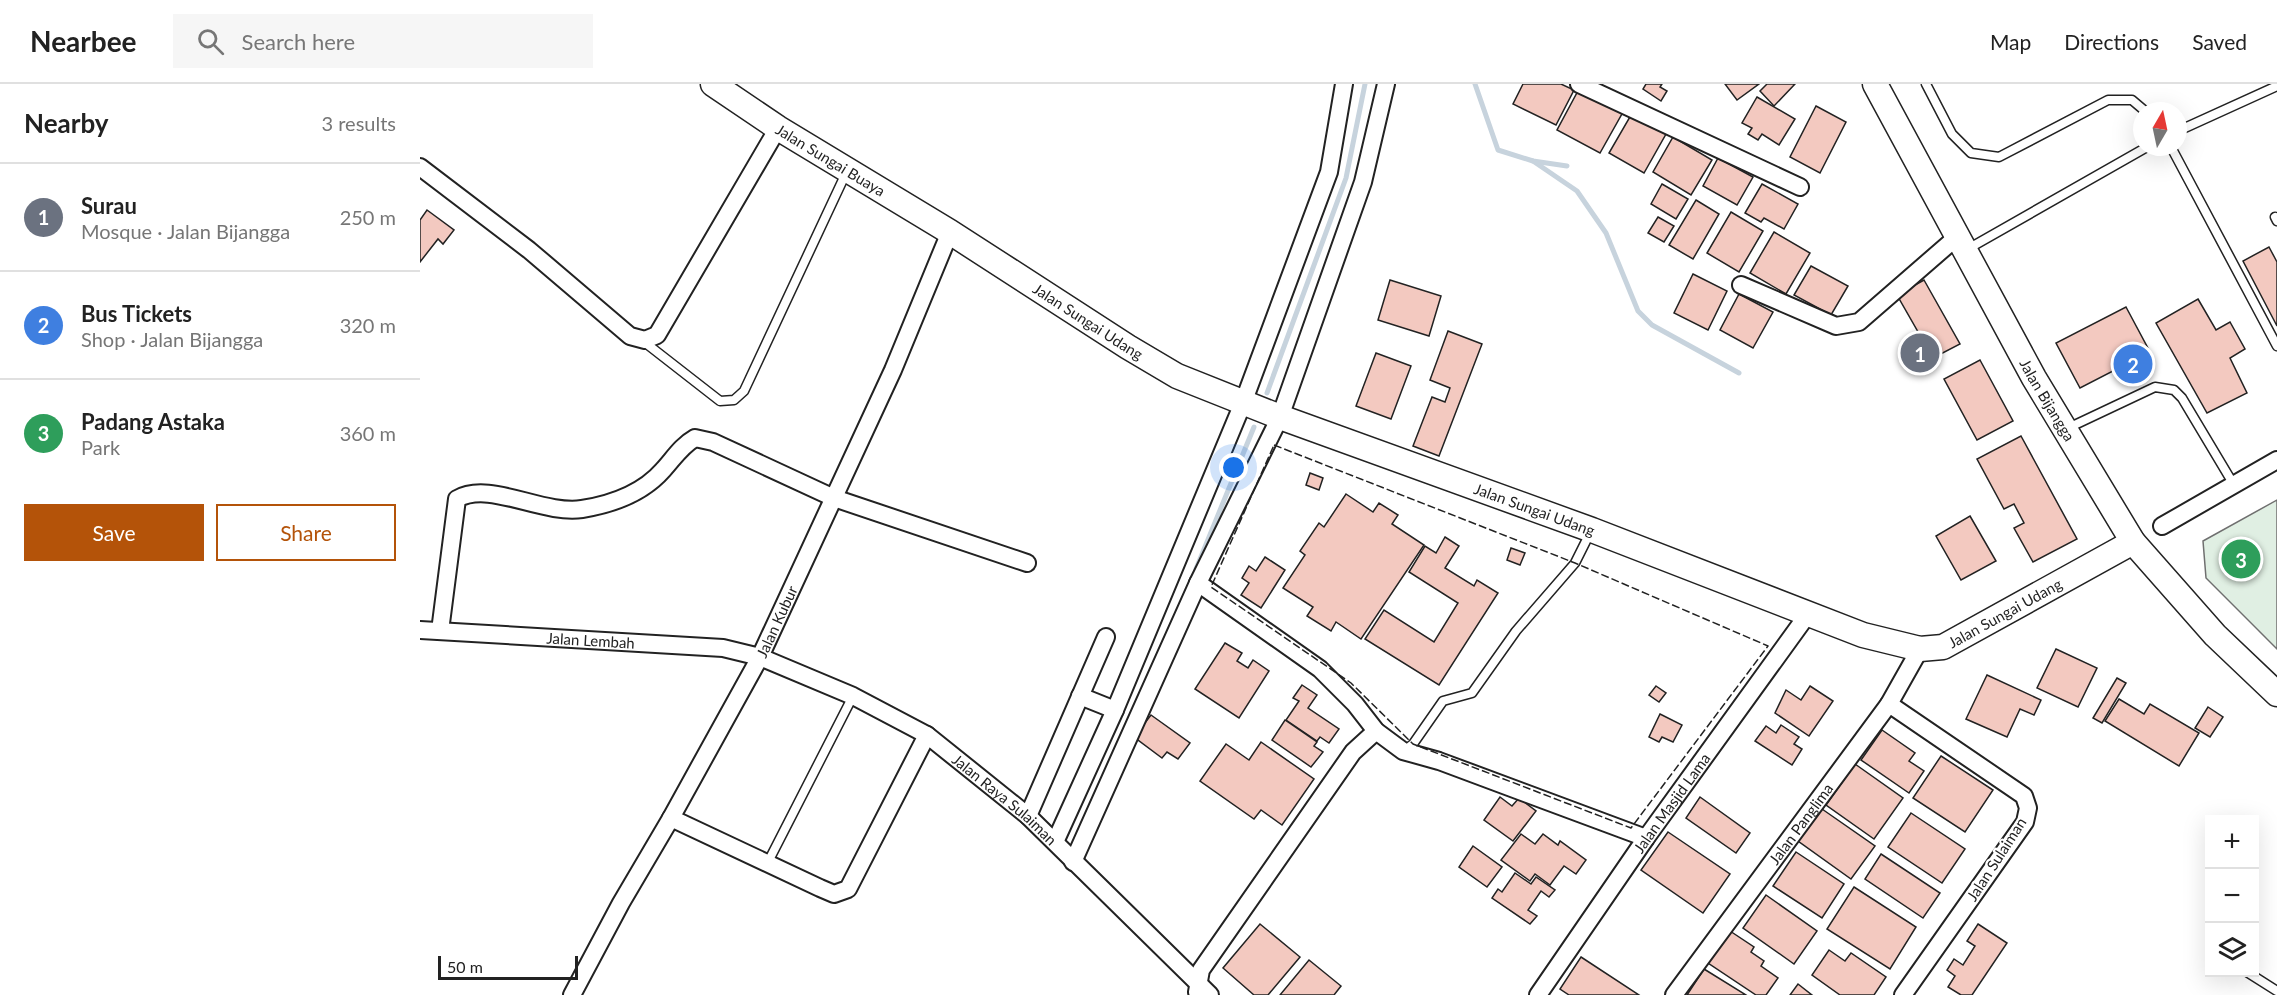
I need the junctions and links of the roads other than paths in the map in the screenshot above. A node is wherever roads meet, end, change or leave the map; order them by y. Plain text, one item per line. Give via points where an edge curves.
1 (713, 84) edge
2 (1344, 84) edge
3 (1386, 84) edge
4 (1579, 84) edge
5 (1875, 84) edge
6 (1926, 84) edge
7 (2277, 86) edge
8 (2134, 102) edge
9 (2187, 127) edge
10 (778, 128) junction
11 (2133, 154) edge
12 (2176, 156) edge
13 (420, 167) edge
14 (848, 170) junction
15 (1800, 187) dead end
16 (950, 232) junction
17 (1962, 243) junction
18 (1740, 285) dead end
19 (639, 338) junction
20 (2277, 346) edge
21 (1243, 403) junction
22 (1280, 417) junction
23 (2064, 429) junction
24 (2277, 460) edge
25 (2234, 485) junction
26 (834, 498) junction
27 (2162, 526) dead end
28 (1592, 530) junction
29 (2133, 542) junction
30 (1027, 563) dead end
31 (1198, 583) junction
32 (1808, 614) junction
33 (420, 630) edge
34 (440, 631) junction
35 (1106, 636) dead end
36 (1920, 649) junction
37 (760, 657) junction
38 (2274, 688) edge
39 (853, 696) junction
40 (1080, 696) junction
41 (1889, 704) junction
42 (1115, 710) junction
43 (1376, 731) junction
44 (927, 735) junction
45 (1403, 751) junction
46 (1028, 816) junction
47 (672, 818) junction
48 (1646, 838) junction
49 (1055, 842) junction
50 (1073, 862) junction
51 (767, 864) junction
52 (2255, 977) edge
53 (2277, 991) edge
54 (1202, 992) edge
55 (572, 995) edge
56 (1538, 995) edge
57 (1674, 995) edge
58 (1903, 995) edge

1 - 10 street, Jalan Sungai Buaya
2 - 21 street via 1329,172
3 - 22 street via 1363,182
4 - 15 street
5 - 17 street, Jalan Bijangga
6 - 8 lane via 1952,134 1971,153 1999,157 2108,100
7 - 9 lane
10 - 14 street, Jalan Sungai Buaya
10 - 19 street via 657,335
11 - 17 lane
12 - 20 lane
13 - 19 street via 529,250 630,336
14 - 16 street, Jalan Sungai Buaya
14 - 19 lane via 744,391 734,400 720,400
16 - 21 street, Jalan Sungai Udang via 1167,370
16 - 26 street, Jalan Kubur
17 - 18 street via 1859,322 1836,326
17 - 23 street, Jalan Bijangga
21 - 22 street, Jalan Sungai Udang
21 - 42 street
22 - 28 street, Jalan Sungai Udang
22 - 31 street
23 - 25 lane via 2155,387 2174,390
23 - 29 street, Jalan Bijangga
24 - 25 street
25 - 27 street
26 - 30 street
26 - 34 street via 713,441 695,438 684,444 662,472 637,494 583,508 560,511 495,494 468,492 457,499 454,510
26 - 37 street, Jalan Kubur
28 - 32 street, Jalan Sungai Udang
28 - 45 lane via 1575,562 1516,632 1472,693 1443,701 1413,744
29 - 36 street, Jalan Sungai Udang via 1943,647
29 - 38 street, Jalan Bijangga via 2215,635
31 - 43 street via 1320,669
31 - 50 street
32 - 36 street, Jalan Sungai Udang
32 - 48 street, Jalan Masjid Lama
33 - 34 street, Jalan Lembah
34 - 37 street, Jalan Lembah via 687,644
35 - 40 street
36 - 41 street, Jalan Panglima
37 - 39 street, Jalan Raya Sulaiman
37 - 47 street, Jalan Kubur
39 - 44 street, Jalan Raya Sulaiman
39 - 51 lane
40 - 42 street
40 - 46 street
41 - 57 street, Jalan Panglima
41 - 58 street, Jalan Sulaiman via 2024,796 2028,808 2025,822
42 - 49 street
43 - 45 street
43 - 54 street via 1353,752 1201,970
44 - 46 street, Jalan Raya Sulaiman
44 - 51 street via 848,889 834,894
45 - 48 street
46 - 49 street, Jalan Raya Sulaiman
47 - 51 street
47 - 55 street, Jalan Kubur
48 - 56 street, Jalan Masjid Lama
49 - 50 street, Jalan Raya Sulaiman
50 - 54 street, Jalan Raya Sulaiman
52 - 53 lane

